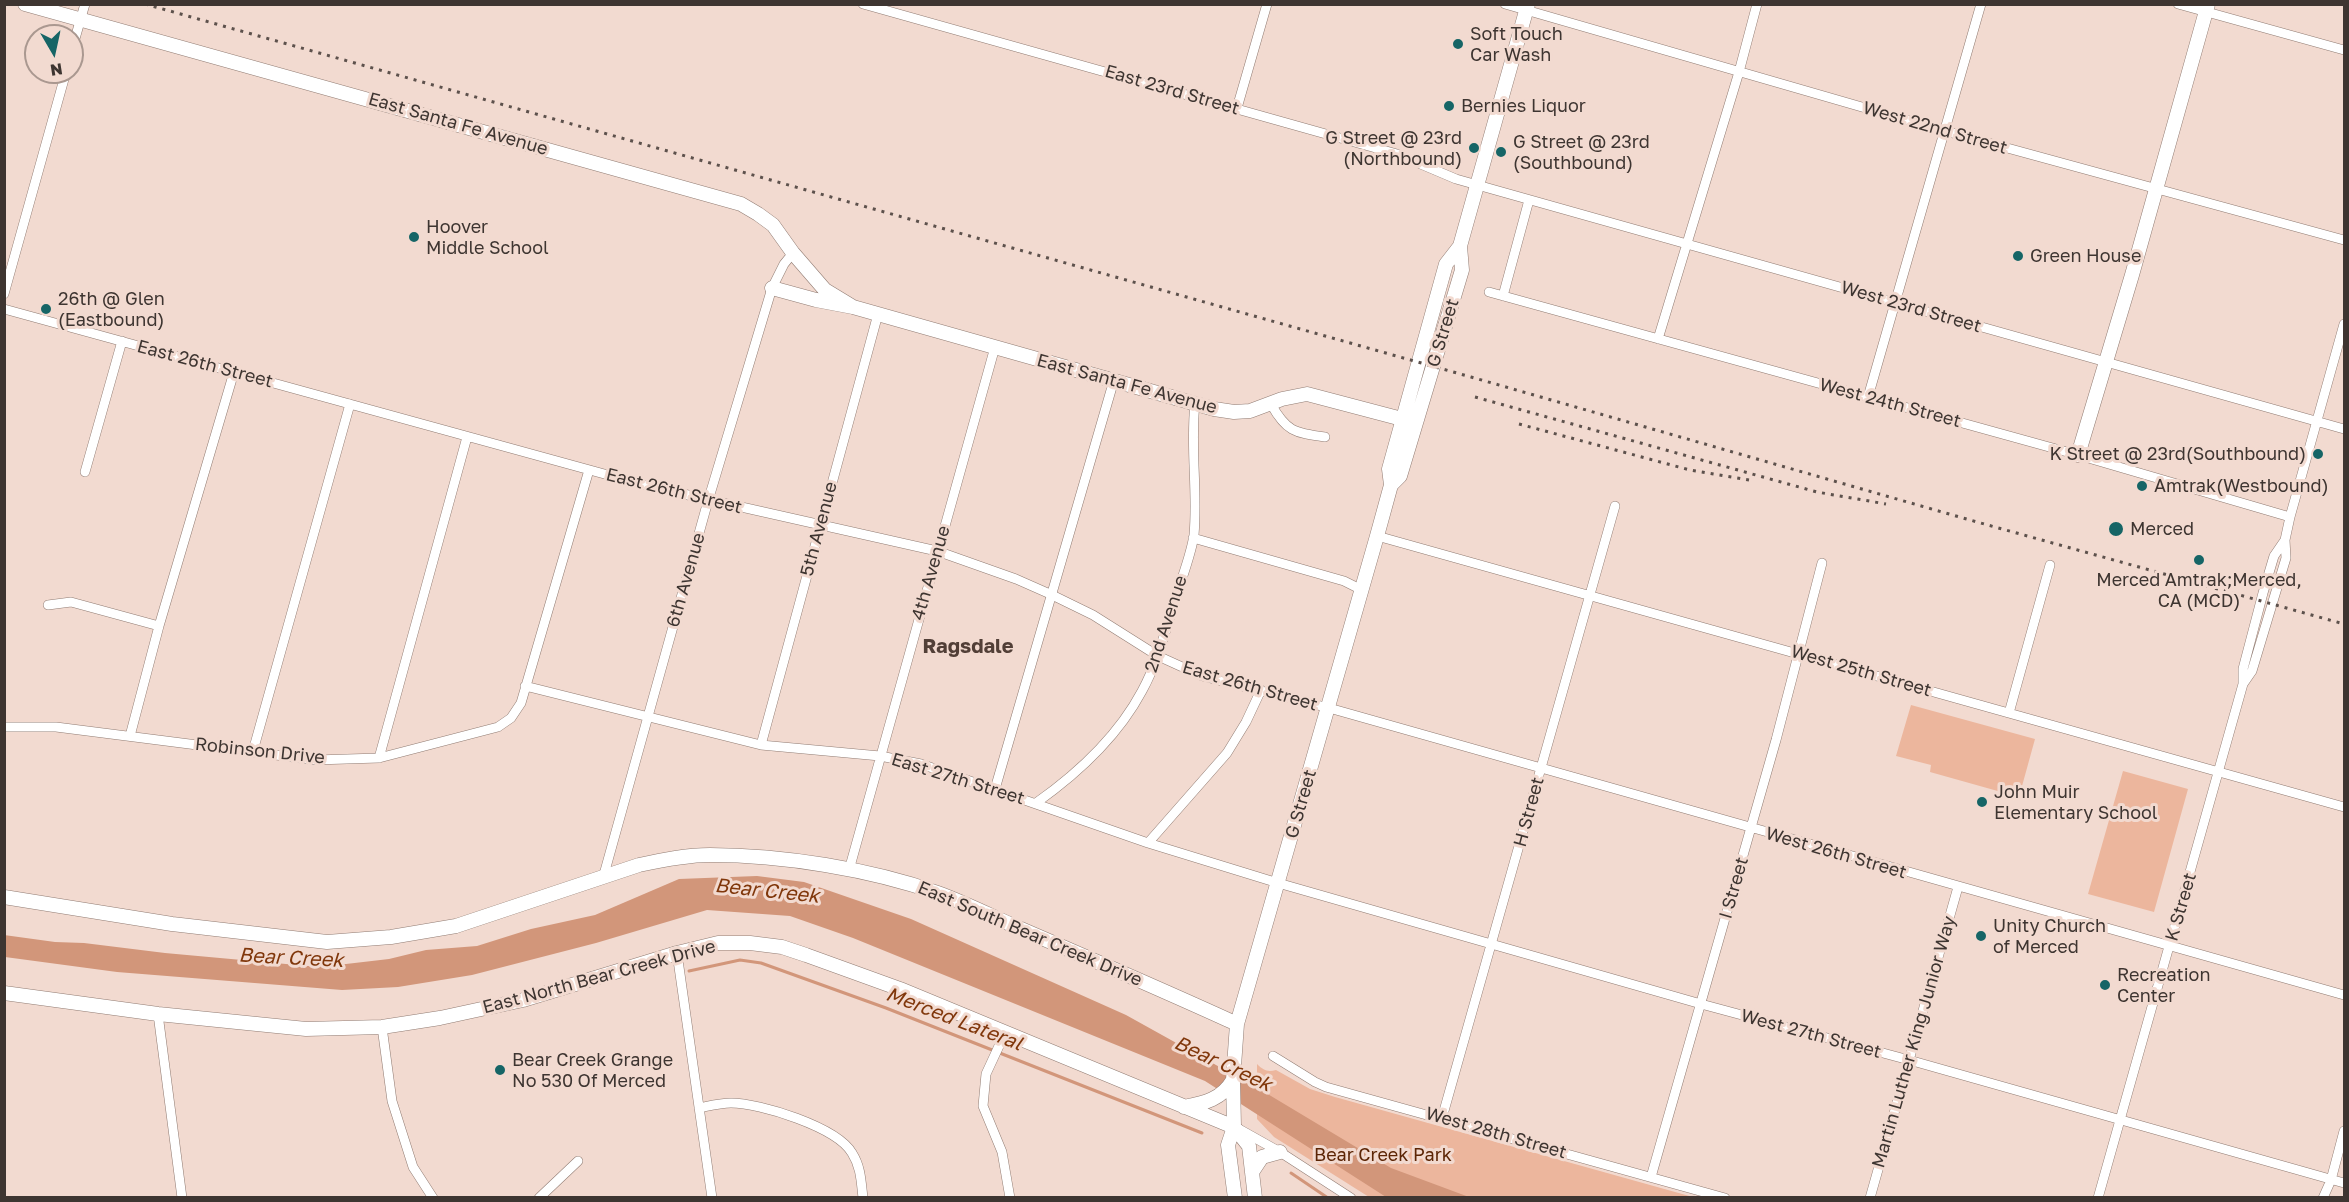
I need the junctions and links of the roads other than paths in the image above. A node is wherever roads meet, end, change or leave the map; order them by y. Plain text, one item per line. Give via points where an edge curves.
1 (25, 4) edge
2 (85, 4) edge
3 (863, 4) edge
4 (1267, 4) edge
5 (1505, 4) edge
6 (1756, 4) edge
7 (1981, 4) edge
8 (2178, 4) edge
9 (1527, 7) edge
10 (2207, 8) edge
11 (80, 21) junction
12 (79, 24) edge
13 (2344, 50) edge
14 (1739, 72) junction
15 (63, 84) edge
16 (1237, 108) junction
17 (1945, 131) junction
18 (1478, 185) junction
19 (2157, 188) junction
20 (1530, 200) junction
21 (2344, 240) edge
22 (1688, 244) junction
23 (1460, 246) junction
24 (793, 253) junction
25 (772, 288) junction
26 (1489, 292) dead end
27 (4, 294) edge
28 (1503, 296) junction
29 (1895, 303) junction
30 (853, 307) junction
31 (4, 309) edge
32 (878, 314) junction
33 (2344, 324) edge
34 (1658, 339) junction
35 (122, 341) junction
36 (995, 347) junction
37 (2105, 362) junction
38 (234, 372) junction
39 (1113, 380) junction
40 (1868, 397) junction
41 (1195, 403) junction
42 (350, 404) junction
43 (1271, 404) junction
44 (1402, 419) junction
45 (2317, 421) junction
46 (2344, 429) edge
47 (467, 437) junction
48 (1325, 437) dead end
49 (2078, 455) junction
50 (589, 470) junction
51 (85, 472) dead end
52 (1391, 485) junction
53 (708, 501) junction
54 (1615, 507) dead end
55 (2290, 517) junction
56 (820, 525) junction
57 (1377, 536) junction
58 (1193, 538) junction
59 (937, 551) junction
60 (1822, 563) dead end
61 (2050, 564) dead end
62 (1362, 590) junction
63 (1050, 594) junction
64 (1589, 595) junction
65 (48, 605) dead end
66 (159, 626) junction
67 (1799, 653) junction
68 (1158, 656) junction
69 (525, 686) junction
70 (1261, 690) junction
71 (1329, 708) junction
72 (2010, 713) junction
73 (647, 718) junction
74 (4, 727) edge
75 (130, 736) junction
76 (761, 745) junction
77 (253, 751) junction
78 (880, 756) junction
79 (379, 758) junction
80 (1540, 769) junction
81 (2219, 772) junction
82 (995, 789) junction
83 (1036, 803) junction
84 (2344, 807) edge
85 (1750, 828) junction
86 (1148, 843) junction
87 (849, 870) junction
88 (603, 878) junction
89 (1278, 883) junction
90 (1959, 887) junction
91 (4, 897) edge
92 (1490, 945) junction
93 (2170, 946) junction
94 (677, 953) junction
95 (4, 993) edge
96 (2344, 995) edge
97 (1701, 1004) junction
98 (158, 1014) junction
99 (1237, 1024) junction
100 (382, 1027) junction
101 (1002, 1038) junction
102 (1273, 1056) dead end
103 (1909, 1060) junction
104 (1233, 1080) junction
105 (1183, 1107) junction
106 (699, 1108) junction
107 (1442, 1118) junction
108 (2120, 1119) junction
109 (1234, 1127) junction
110 (2344, 1131) edge
111 (1280, 1152) junction
112 (578, 1161) dead end
113 (1251, 1172) junction
114 (1651, 1177) junction
115 (2331, 1180) junction
116 (2344, 1183) edge
117 (182, 1197) edge
118 (432, 1197) edge
119 (539, 1197) edge
120 (712, 1197) edge
121 (863, 1197) edge
122 (1010, 1197) edge
123 (1235, 1197) edge
124 (1255, 1197) edge
125 (1351, 1197) edge
126 (1725, 1197) edge
127 (1870, 1197) edge
128 (2098, 1197) edge
129 (2323, 1197) edge

1 - 11 street, East Santa Fe Avenue
2 - 11 street
3 - 16 street, East 23rd Street
4 - 16 street
5 - 9 street, West 22nd Street
6 - 14 street
7 - 17 street
8 - 10 street
9 - 14 street, West 22nd Street
9 - 18 street, G Street
10 - 13 street
10 - 19 street
11 - 12 street
11 - 24 street, East Santa Fe Avenue via 741,204 773,225
14 - 17 street, West 22nd Street
14 - 22 street
15 - 27 street
16 - 18 street, East 23rd Street via 1397,154 1443,175
17 - 19 street, West 22nd Street
17 - 29 street
18 - 20 street, West 23rd Street
18 - 23 street, G Street
19 - 21 street, West 22nd Street
19 - 37 street
20 - 22 street, West 23rd Street
20 - 28 street
22 - 29 street, West 23rd Street
22 - 34 street
23 - 44 street, G Street via 1446,264
23 - 52 street, G Street via 1462,270 1400,476
24 - 25 street, 6th Avenue
24 - 30 street, East Santa Fe Avenue via 825,290
25 - 30 street, East Santa Fe Avenue
25 - 53 street, 6th Avenue
26 - 28 street, West 24th Street
28 - 34 street, West 24th Street
29 - 37 street, West 23rd Street
29 - 40 street
30 - 32 street, East Santa Fe Avenue
31 - 35 street, East 26th Street
32 - 36 street, East Santa Fe Avenue
32 - 56 street, 5th Avenue
33 - 45 street, K Street
34 - 40 street, West 24th Street
35 - 38 street, East 26th Street
35 - 51 street
36 - 39 street, East Santa Fe Avenue
36 - 59 street, 4th Avenue
37 - 45 street, West 23rd Street
37 - 49 street
38 - 42 street, East 26th Street
38 - 66 street
39 - 41 street, East Santa Fe Avenue
39 - 63 street
40 - 49 street, West 24th Street
41 - 43 street, East Santa Fe Avenue via 1234,412
41 - 58 street, 2nd Avenue via 1192,430 1197,491
42 - 47 street, East 26th Street
42 - 77 street
43 - 44 street, East Santa Fe Avenue via 1292,396 1312,395
43 - 48 street via 1286,426
44 - 52 street, G Street via 1389,469
45 - 46 street, West 23rd Street
45 - 55 street, K Street
47 - 50 street, East 26th Street
47 - 79 street
49 - 55 street, West 24th Street
50 - 53 street, East 26th Street
50 - 69 street, Robinson Drive
52 - 57 street, G Street
53 - 56 street, East 26th Street
53 - 73 street, 6th Avenue
54 - 64 street, H Street
55 - 81 street, K Street via 2286,558 2252,671 2243,684
56 - 59 street, East 26th Street
56 - 76 street, 5th Avenue
57 - 62 street, G Street
57 - 64 street, West 25th Street
58 - 62 street via 1344,581
58 - 68 street, 2nd Avenue
59 - 63 street, East 26th Street
59 - 78 street, 4th Avenue
60 - 67 street, I Street
61 - 72 street
62 - 71 street, G Street
63 - 68 street, East 26th Street via 1093,615
63 - 82 street
64 - 67 street, West 25th Street
64 - 80 street, H Street
65 - 66 street via 71,602
66 - 75 street
67 - 72 street, West 25th Street
67 - 85 street, I Street
68 - 70 street, East 26th Street via 1202,676
68 - 83 street, 2nd Avenue via 1142,691 1101,747
69 - 73 street, East 27th Street
69 - 79 street, Robinson Drive via 521,703 511,718 498,727
70 - 71 street, East 26th Street
70 - 86 street via 1227,753
71 - 80 street, West 26th Street
71 - 89 street, G Street
72 - 81 street, West 25th Street
73 - 76 street, East 27th Street
73 - 88 street, 6th Avenue
74 - 75 street, Robinson Drive via 56,727
75 - 77 street, Robinson Drive
76 - 78 street, East 27th Street
77 - 79 street, Robinson Drive via 315,760
78 - 82 street, East 27th Street via 921,764
78 - 87 street, 4th Avenue
80 - 85 street, West 26th Street
80 - 92 street, H Street
81 - 84 street, West 25th Street
81 - 93 street, K Street
82 - 83 street, East 27th Street
83 - 86 street, East 27th Street
85 - 90 street, West 26th Street
85 - 97 street, I Street
86 - 89 street, East 27th Street
87 - 88 street, East South Bear Creek Drive via 709,855 659,861
87 - 99 street, East South Bear Creek Drive via 938,893
88 - 91 street, East South Bear Creek Drive via 456,926 327,942 172,924
89 - 92 street, West 27th Street
89 - 99 street, G Street
90 - 93 street, West 26th Street
90 - 103 street, Martin Luther King Junior Way
92 - 97 street, West 27th Street
92 - 107 street, H Street
93 - 96 street, West 26th Street
93 - 108 street, K Street
94 - 100 street, East North Bear Creek Drive via 523,1000
94 - 101 street, East North Bear Creek Drive via 718,943 782,947 900,989
94 - 106 street
95 - 98 street, East North Bear Creek Drive
97 - 103 street, West 27th Street
97 - 114 street, I Street
98 - 100 street, East North Bear Creek Drive via 306,1029
98 - 117 street
99 - 104 street, G Street
100 - 118 street via 392,1101 413,1167
101 - 105 street, East North Bear Creek Drive
101 - 122 street via 986,1074 983,1106 1002,1152
102 - 107 street, West 28th Street via 1326,1087
103 - 108 street, West 27th Street
103 - 127 street, Martin Luther King Junior Way
104 - 105 street via 1211,1100
104 - 109 street, G Street
105 - 109 street, East North Bear Creek Drive
106 - 120 street
106 - 121 street via 730,1103 765,1109 835,1136 851,1151 860,1171
107 - 114 street, West 28th Street
108 - 115 street, West 27th Street
108 - 128 street, K Street
109 - 111 street
109 - 113 street, G Street via 1249,1146
109 - 123 street, G Street via 1228,1145
110 - 115 street
111 - 113 street via 1262,1157
111 - 125 street
112 - 119 street
113 - 124 street, G Street
114 - 126 street, West 28th Street
115 - 116 street, West 27th Street
115 - 129 street

